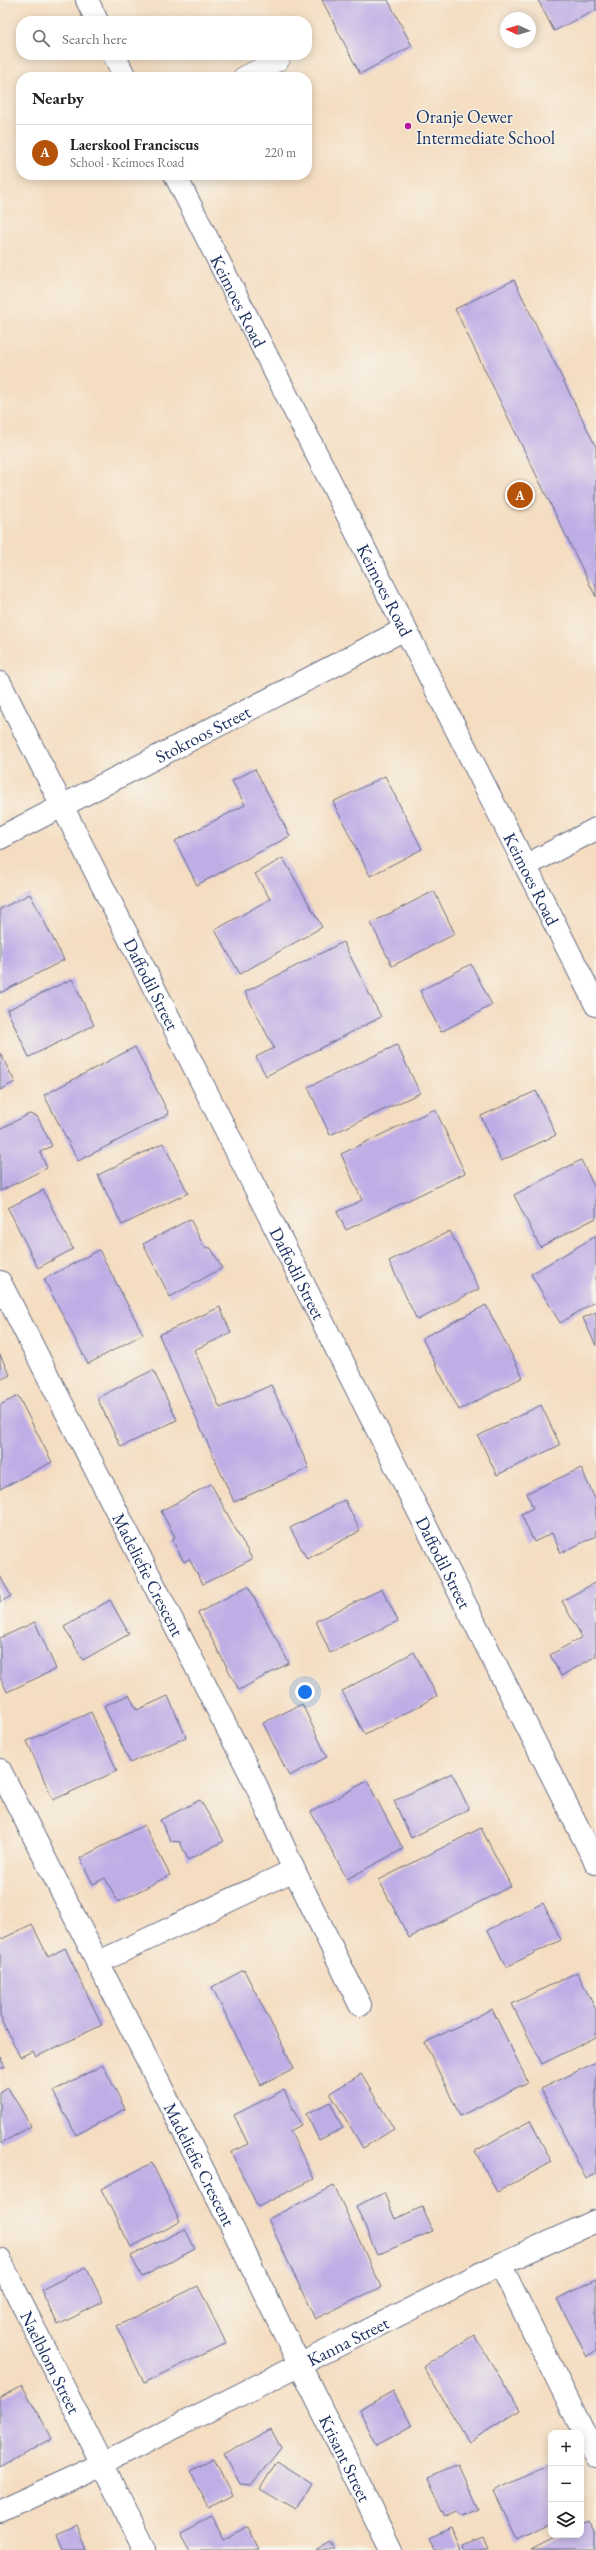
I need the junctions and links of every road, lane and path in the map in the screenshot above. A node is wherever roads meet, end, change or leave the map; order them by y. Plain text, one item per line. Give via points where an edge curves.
1 (86, 0) edge
2 (94, 16) edge
3 (116, 60) edge
4 (279, 60) dead end
5 (122, 72) edge
6 (254, 72) edge
7 (178, 180) edge
8 (405, 629) junction
9 (0, 683) edge
10 (62, 807) junction
11 (596, 829) edge
12 (0, 838) edge
13 (527, 866) junction
14 (596, 1004) edge
15 (0, 1282) edge
16 (0, 1770) edge
17 (596, 1863) edge
18 (294, 1870) junction
19 (97, 1963) junction
20 (360, 2005) dead end
21 (596, 2221) edge
22 (0, 2260) edge
23 (500, 2264) junction
24 (301, 2365) junction
25 (596, 2457) edge
26 (102, 2464) junction
27 (0, 2511) edge
28 (145, 2550) edge
29 (391, 2550) edge

1 - 2 street
3 - 5 street
4 - 6 lane
7 - 8 street, Keimoes Road
8 - 10 street, Stokroos Street
8 - 13 street, Keimoes Road
9 - 10 street, Daffodil Street
10 - 12 street, Stokroos Street
10 - 17 street, Daffodil Street
11 - 13 street
13 - 14 street, Keimoes Road
15 - 18 street, Madeliefie Crescent via 256,1785
16 - 19 street, Madeliefie Crescent
18 - 19 street
18 - 20 street, Madeliefie Crescent
19 - 24 street, Madeliefie Crescent
21 - 23 street, Kanna Street
22 - 26 street, Naelblom Street
23 - 24 street, Kanna Street
23 - 25 street
24 - 26 street, Kanna Street
24 - 29 street, Krisant Street
26 - 27 street, Kanna Street
26 - 28 street, Naelblom Street

